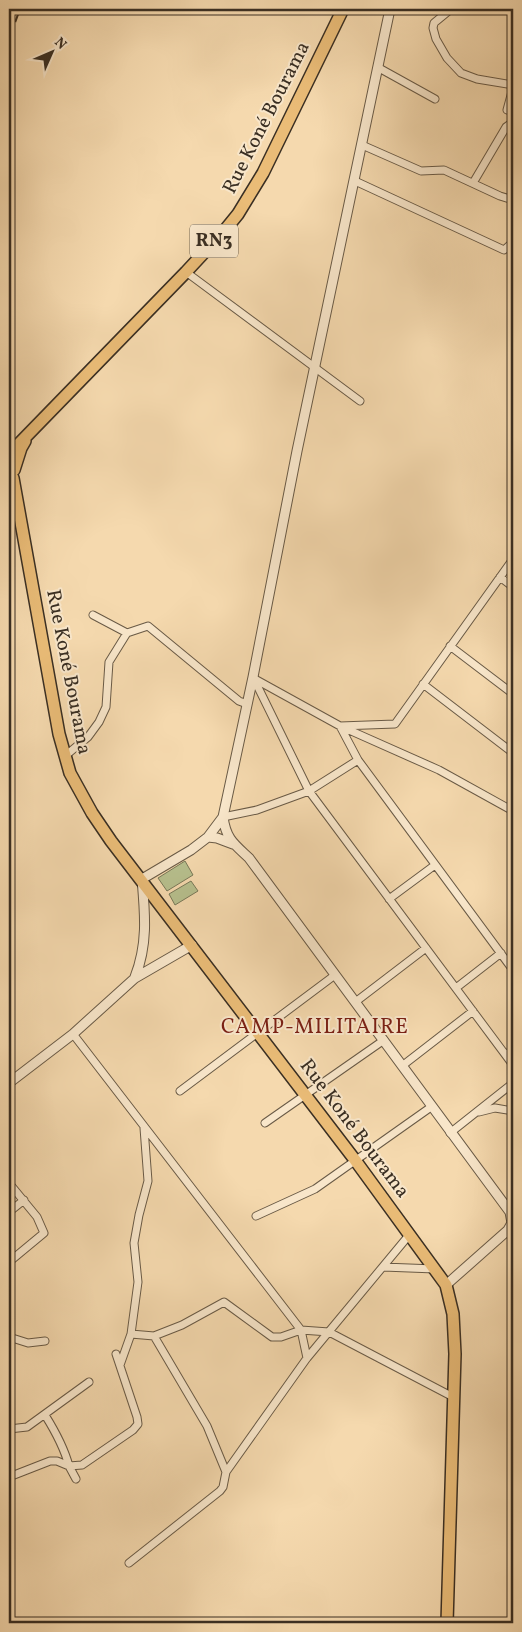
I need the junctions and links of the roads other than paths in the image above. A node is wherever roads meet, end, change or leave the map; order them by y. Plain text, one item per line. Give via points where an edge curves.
1 (343, 9) edge
2 (390, 9) edge
3 (450, 9) edge
4 (378, 68) junction
5 (513, 86) edge
6 (435, 99) dead end
7 (507, 110) dead end
8 (513, 122) edge
9 (362, 145) junction
10 (355, 181) junction
11 (472, 183) junction
12 (513, 200) edge
13 (513, 242) edge
14 (186, 272) junction
15 (315, 367) junction
16 (360, 401) dead end
17 (30, 433) junction
18 (9, 454) edge
19 (11, 476) edge
20 (513, 560) edge
21 (500, 577) junction
22 (513, 587) edge
23 (93, 616) dead end
24 (127, 633) junction
25 (450, 646) junction
26 (253, 677) junction
27 (423, 684) junction
28 (513, 694) edge
29 (247, 704) junction
30 (340, 726) junction
31 (512, 749) edge
32 (65, 756) junction
33 (358, 760) junction
34 (308, 791) junction
35 (513, 811) edge
36 (223, 818) junction
37 (208, 837) junction
38 (236, 845) junction
39 (435, 865) junction
40 (142, 879) junction
41 (389, 899) junction
42 (192, 945) junction
43 (426, 948) junction
44 (501, 953) junction
45 (141, 962) junction
46 (152, 967) junction
47 (513, 970) edge
48 (335, 975) junction
49 (135, 978) junction
50 (456, 988) junction
51 (358, 1000) dead end
52 (473, 1011) junction
53 (258, 1033) junction
54 (73, 1034) junction
55 (384, 1040) junction
56 (513, 1049) edge
57 (506, 1055) junction
58 (513, 1065) edge
59 (402, 1066) junction
60 (513, 1082) edge
61 (9, 1083) edge
62 (180, 1091) dead end
63 (305, 1095) junction
64 (432, 1107) junction
65 (513, 1111) edge
66 (476, 1113) junction
67 (265, 1123) dead end
68 (144, 1127) junction
69 (450, 1133) junction
70 (355, 1160) junction
71 (9, 1183) edge
72 (24, 1200) junction
73 (513, 1203) edge
74 (9, 1212) edge
75 (510, 1212) junction
76 (256, 1216) dead end
77 (410, 1234) junction
78 (9, 1262) edge
79 (383, 1266) junction
80 (435, 1269) junction
81 (446, 1285) junction
82 (301, 1330) junction
83 (329, 1332) junction
84 (131, 1334) junction
85 (154, 1336) junction
86 (9, 1337) edge
87 (45, 1341) dead end
88 (116, 1354) dead end
89 (307, 1358) junction
90 (120, 1365) junction
91 (89, 1382) dead end
92 (455, 1398) junction
93 (45, 1415) junction
94 (9, 1429) edge
95 (69, 1466) junction
96 (226, 1472) junction
97 (9, 1477) edge
98 (76, 1479) dead end
99 (129, 1563) dead end
100 (447, 1623) edge

1 - 14 highway, Rue Koné Bourama / RN3 via 249,197 225,230
2 - 4 street
3 - 5 street via 434,23 433,28 447,58 461,73 477,80
4 - 6 street
4 - 9 street
5 - 7 street
8 - 11 street via 506,127
9 - 10 street
9 - 11 street via 421,171 444,170
10 - 13 street via 504,250
10 - 15 street
11 - 12 street
14 - 15 street
14 - 17 highway, Rue Koné Bourama / RN3
15 - 16 street
15 - 26 street
17 - 18 highway, Rue Koné Bourama / RN3
17 - 19 highway, Rue Koné Bourama / RN3
19 - 32 highway, Rue Koné Bourama / RN3
20 - 21 street
21 - 22 street
21 - 25 street
23 - 24 street
24 - 29 street via 148,626 239,701
24 - 32 street via 109,662 106,707 99,722
25 - 27 street
25 - 28 street
26 - 29 street
26 - 30 street
26 - 34 street
27 - 30 street via 395,724
27 - 31 street
29 - 36 street
30 - 33 street
30 - 35 street via 439,770
32 - 40 highway, Rue Koné Bourama / RN3 via 70,773 92,813 110,841
33 - 34 street
33 - 39 street
34 - 36 street via 257,810
34 - 41 street
36 - 37 street
36 - 38 street via 225,830
37 - 38 street
37 - 40 street
38 - 48 street
39 - 41 street
39 - 44 street
40 - 42 highway, Rue Koné Bourama / RN3
40 - 45 street via 145,917
41 - 43 street
42 - 46 street
42 - 53 highway, Rue Koné Bourama / RN3
43 - 50 street
43 - 51 street
44 - 47 street
44 - 50 street
45 - 46 street
45 - 49 street
46 - 49 street
48 - 53 street
48 - 55 street
49 - 54 street
50 - 52 street
52 - 57 street
52 - 59 street
53 - 62 street
53 - 63 highway, Rue Koné Bourama / RN3
54 - 61 street
54 - 68 street
55 - 59 street
55 - 63 street
56 - 57 street
57 - 58 street
59 - 64 street
60 - 66 street
63 - 67 street
63 - 70 highway, Rue Koné Bourama / RN3
64 - 69 street
64 - 70 street
65 - 66 street via 495,1108
66 - 69 street
68 - 82 street
68 - 84 street via 148,1181 134,1243 138,1282
69 - 75 street
70 - 76 street via 314,1189
70 - 77 highway, Rue Koné Bourama / RN3
71 - 72 street
72 - 74 street
72 - 78 street via 44,1233
73 - 75 street
75 - 81 street via 512,1223 508,1230
77 - 79 street
77 - 80 highway, Rue Koné Bourama / RN3
79 - 80 street
79 - 83 street
80 - 81 highway, Rue Koné Bourama / RN3
81 - 92 highway, Rue Koné Bourama / RN3 via 454,1314
82 - 83 street
82 - 85 street via 272,1337 224,1302
82 - 89 street
83 - 89 street
83 - 92 street
84 - 85 street
84 - 90 street
85 - 96 street via 207,1426
86 - 87 street via 28,1344
88 - 90 street
89 - 96 street
90 - 95 street via 138,1424 82,1465
91 - 93 street
92 - 100 highway, Rue Koné Bourama / RN3
93 - 94 street via 27,1427
93 - 95 street via 55,1430
95 - 97 street via 50,1461
95 - 98 street
96 - 99 street via 220,1491

